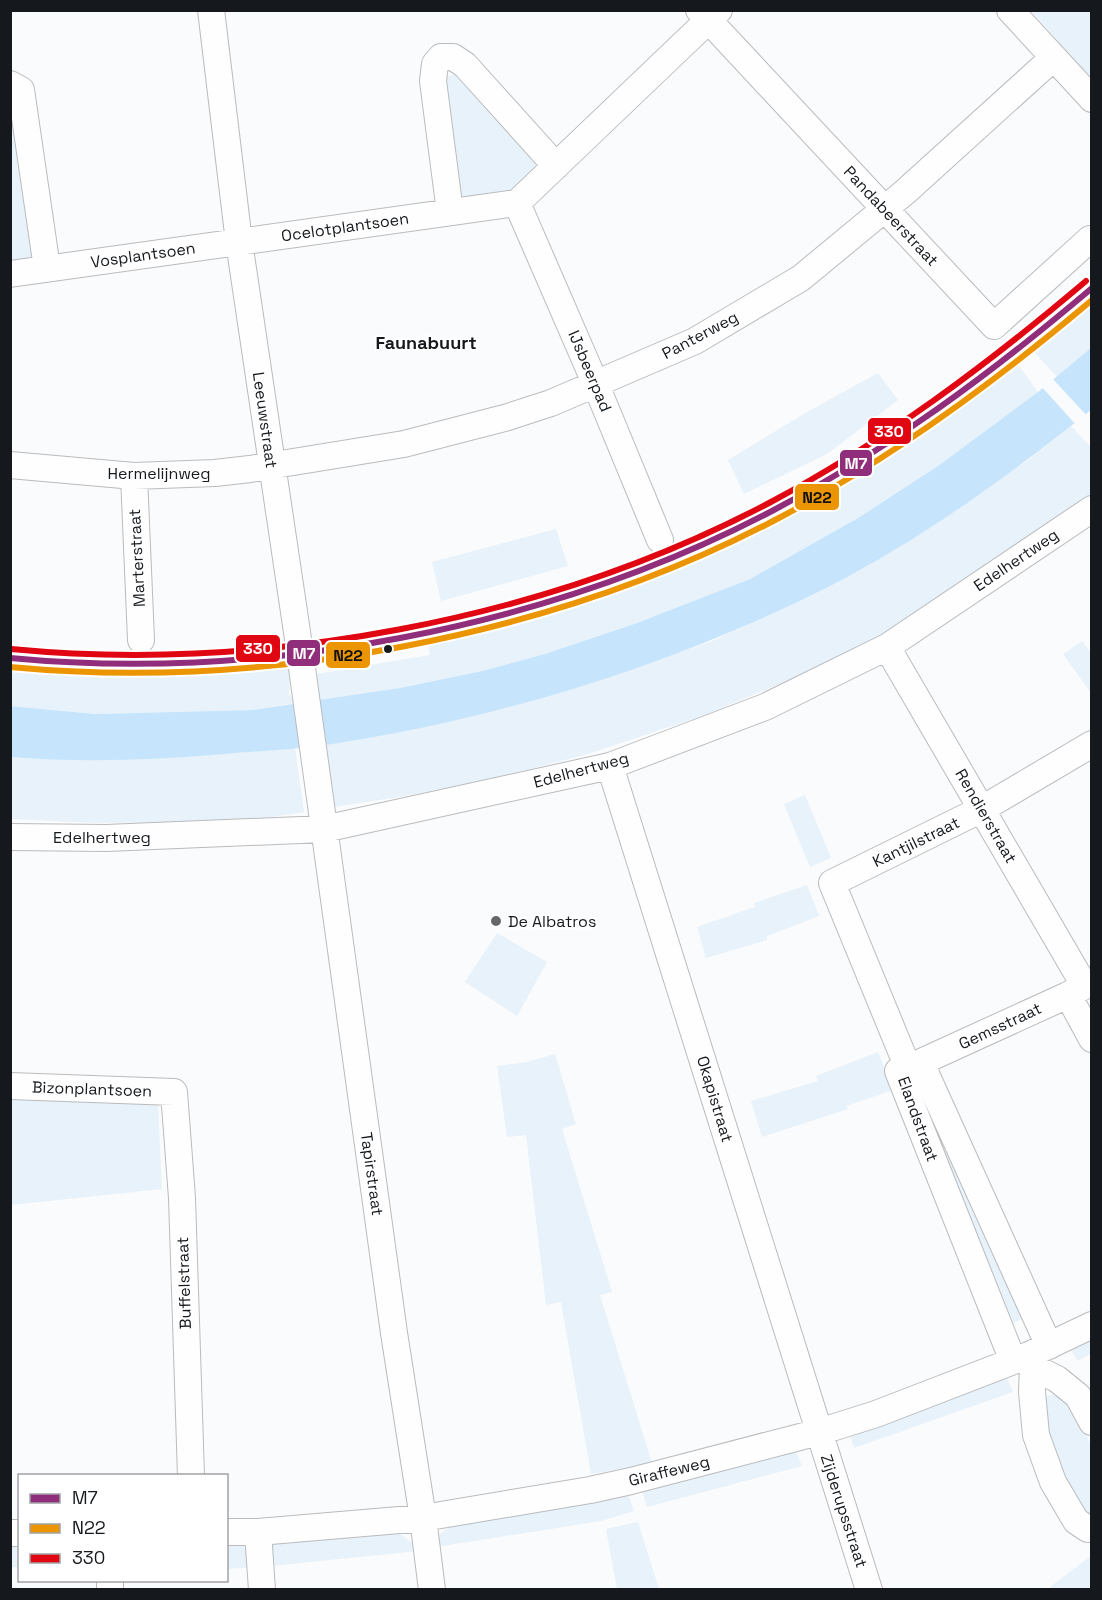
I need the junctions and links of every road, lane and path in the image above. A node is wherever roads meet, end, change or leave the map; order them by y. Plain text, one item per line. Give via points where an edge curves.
1 (211, 10) edge
2 (1010, 10) edge
3 (709, 14) edge
4 (1053, 58) junction
5 (10, 84) edge
6 (1092, 99) edge
7 (556, 166) junction
8 (517, 203) junction
9 (884, 208) junction
10 (450, 212) junction
11 (1090, 240) edge
12 (239, 242) junction
13 (47, 268) junction
14 (10, 274) edge
15 (596, 385) junction
16 (10, 465) edge
17 (271, 466) junction
18 (134, 476) junction
19 (1092, 509) edge
20 (660, 540) dead end
21 (141, 640) dead end
22 (887, 647) junction
23 (1092, 744) edge
24 (610, 766) junction
25 (982, 809) junction
26 (324, 829) junction
27 (10, 837) edge
28 (832, 883) joint
29 (1081, 988) edge
30 (1092, 1039) edge
31 (915, 1065) junction
32 (10, 1086) edge
33 (174, 1092) joint
34 (1092, 1325) edge
35 (1031, 1357) junction
36 (1092, 1422) edge
37 (819, 1432) junction
38 (191, 1474) edge
39 (423, 1518) junction
40 (1092, 1529) edge
41 (228, 1532) edge
42 (258, 1532) junction
43 (262, 1590) edge
44 (432, 1590) edge
45 (869, 1590) edge

1 - 12 street, Leeuwstraat
2 - 4 street
3 - 7 street
3 - 9 street, Pandabeerstraat
4 - 6 street
4 - 9 street, Panterweg
5 - 13 street via 21,90
7 - 8 street
7 - 10 street via 465,65 453,57 441,57 435,64 433,81
8 - 10 street, Ocelotplantsoen
8 - 15 street, IJsbeerpad
9 - 11 street, Pandabeerstraat via 994,326
9 - 15 street, Panterweg via 801,278 695,341
10 - 12 street, Ocelotplantsoen
12 - 13 street, Vosplantsoen
12 - 17 street, Leeuwstraat
13 - 14 street, Vosplantsoen
15 - 17 street, Panterweg via 551,404 404,444
15 - 20 street, IJsbeerpad
16 - 18 street, Hermelijnweg
17 - 18 street, Hermelijnweg
17 - 26 street, Leeuwstraat
18 - 21 street, Marterstraat
19 - 22 street, Edelhertweg
22 - 24 street, Edelhertweg via 765,707
22 - 25 street, Rendierstraat
23 - 25 street, Kantjilstraat
24 - 26 street, Edelhertweg
24 - 37 street, Okapistraat
25 - 28 street, Kantjilstraat
25 - 29 street, Rendierstraat
26 - 27 street, Edelhertweg via 106,838
26 - 39 street, Tapirstraat
28 - 31 street, Elandstraat
29 - 30 street, Rendierstraat
29 - 31 street, Gemsstraat
31 - 35 street, Elandstraat
31 - 35 street, Elandstraat via 898,1071
32 - 33 street, Bizonplantsoen
33 - 38 street, Buffelstraat via 182,1198
34 - 35 street, Giraffeweg
35 - 36 street via 1078,1396
35 - 37 street, Giraffeweg
35 - 40 street via 1036,1435 1053,1482 1076,1521
37 - 39 street, Giraffeweg via 590,1490
37 - 45 street, Zijderupsstraat
39 - 42 street, Giraffeweg
39 - 44 street, Tapirstraat
41 - 42 street, Giraffeweg
42 - 43 street

